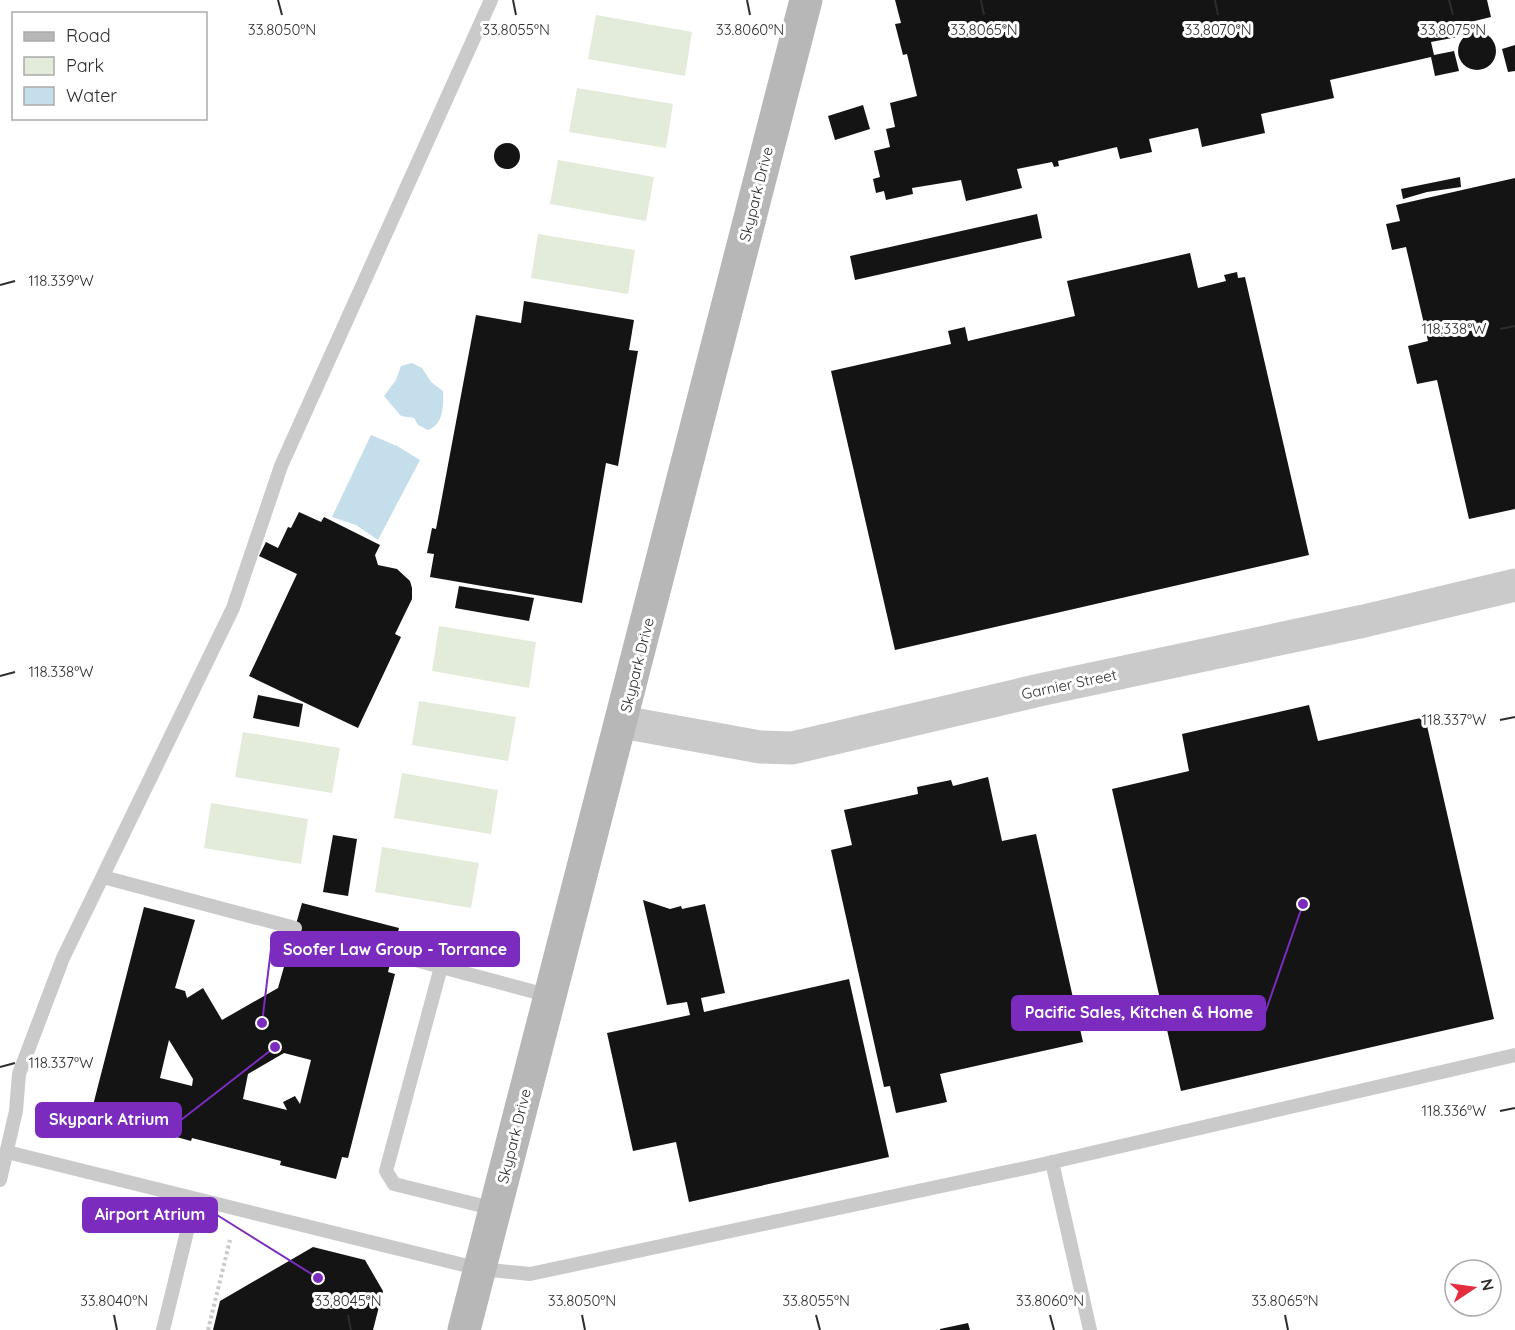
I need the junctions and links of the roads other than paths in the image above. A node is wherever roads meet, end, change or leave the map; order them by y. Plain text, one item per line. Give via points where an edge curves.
1 (491, 0) edge
2 (806, 0) edge
3 (1515, 585) edge
4 (622, 722) junction
5 (103, 877) junction
6 (296, 928) dead end
7 (393, 954) dead end
8 (441, 967) junction
9 (550, 996) junction
10 (1515, 1055) edge
11 (7, 1152) junction
12 (1052, 1162) junction
13 (0, 1180) edge
14 (195, 1199) junction
15 (496, 1209) junction
16 (480, 1269) junction
17 (163, 1330) edge
18 (464, 1330) edge
19 (1090, 1330) edge

1 - 5 lane via 281,466 233,608
2 - 4 main road, Skypark Drive
3 - 4 street, Garnier Street via 792,748 760,747
4 - 9 main road, Skypark Drive
5 - 6 lane
5 - 11 lane via 63,958 19,1074
7 - 8 lane
8 - 9 lane
8 - 15 lane via 386,1171 394,1184
9 - 15 main road, Skypark Drive
10 - 12 lane
11 - 13 lane
11 - 14 lane
12 - 16 lane via 530,1274
12 - 19 lane
14 - 16 lane
14 - 17 lane
15 - 16 main road, Skypark Drive
16 - 18 main road, Skypark Drive

